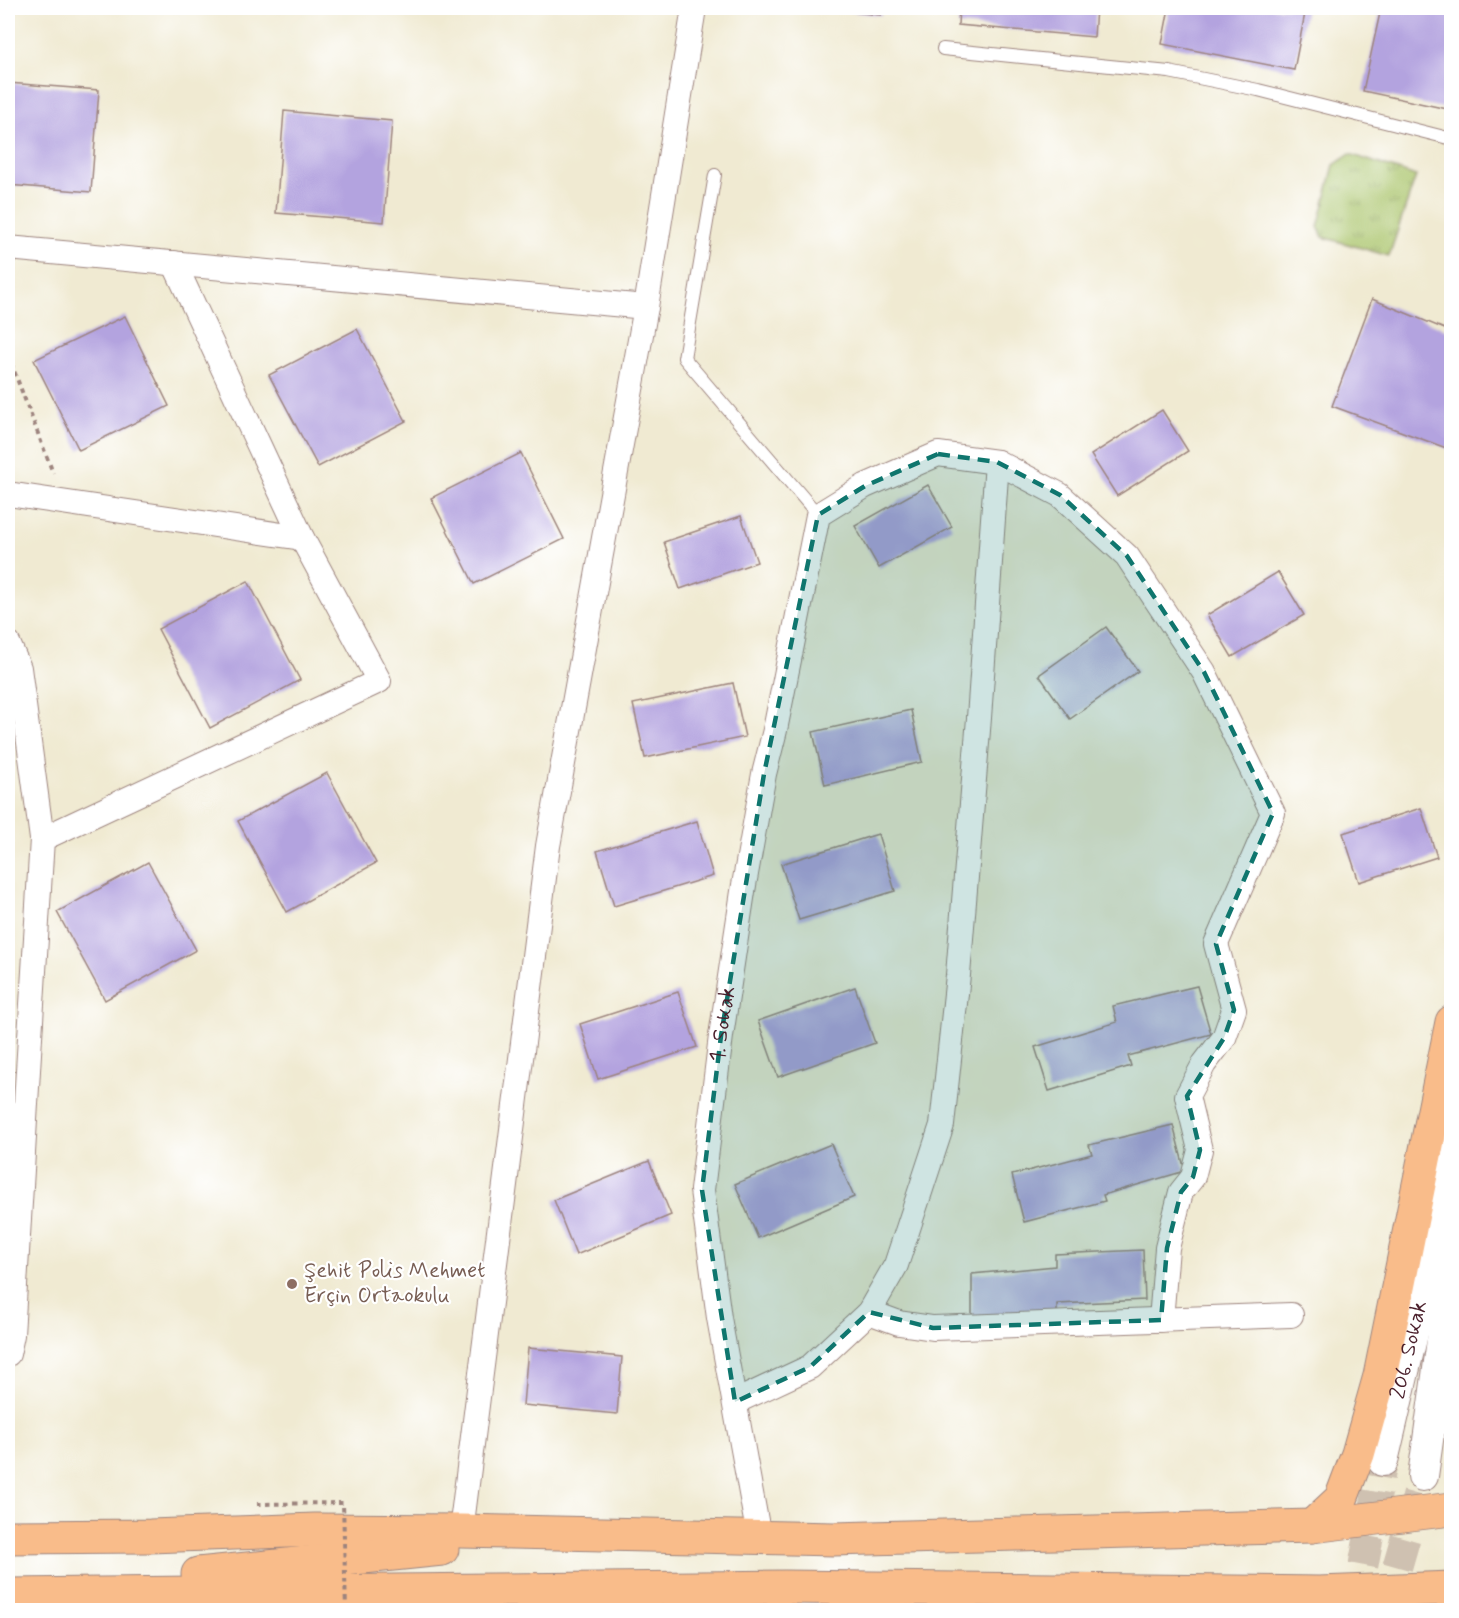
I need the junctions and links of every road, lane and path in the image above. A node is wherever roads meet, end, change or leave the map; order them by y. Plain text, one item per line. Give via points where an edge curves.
1 (694, 8) edge
2 (943, 49) dead end
3 (1452, 139) edge
4 (715, 175) dead end
5 (8, 248) edge
6 (174, 263) junction
7 (646, 307) junction
8 (8, 355) edge
9 (998, 462) junction
10 (8, 494) edge
11 (64, 501) junction
12 (818, 515) junction
13 (302, 538) junction
14 (8, 643) edge
15 (42, 839) junction
16 (1452, 1022) edge
17 (1452, 1133) edge
18 (1452, 1269) edge
19 (869, 1312) junction
20 (1291, 1315) dead end
21 (1161, 1320) junction
22 (8, 1354) edge
23 (735, 1402) junction
24 (1383, 1461) tunnel mouth
25 (1423, 1476) tunnel mouth
26 (257, 1504) dead end
27 (1452, 1509) edge
28 (1312, 1526) junction
29 (461, 1531) junction
30 (587, 1533) junction
31 (8, 1537) edge
32 (759, 1537) junction
33 (1452, 1588) edge
34 (8, 1595) edge
35 (346, 1611) edge

1 - 7 street
2 - 3 lane via 1169,72
4 - 12 lane via 684,358
5 - 6 street
6 - 7 street
6 - 13 street
7 - 29 street via 548,846
8 - 11 path
9 - 12 street via 938,454 865,486
9 - 19 street via 958,975 942,1125 896,1265
9 - 21 street via 1060,495 1127,556 1204,672 1272,813 1216,944 1234,1010 1224,1038 1187,1096 1200,1150 1193,1177 1181,1192 1167,1248
10 - 11 street
11 - 13 street
12 - 23 street, 1. Sokak via 752,841 721,1036 702,1190
13 - 15 street via 380,681
14 - 15 street via 19,668
15 - 22 street
16 - 28 highway via 1380,1376 1341,1499
17 - 24 street, 206. Sokak via 1426,1278
18 - 25 street
19 - 21 street via 933,1329
19 - 23 street via 810,1367
20 - 21 street
23 - 32 street, 1. Sokak
26 - 35 path, bridge via 343,1503
27 - 28 highway
28 - 32 highway via 834,1539
29 - 30 highway
29 - 31 highway
30 - 32 highway
30 - 34 highway
33 - 34 highway via 1319,1593 774,1587

